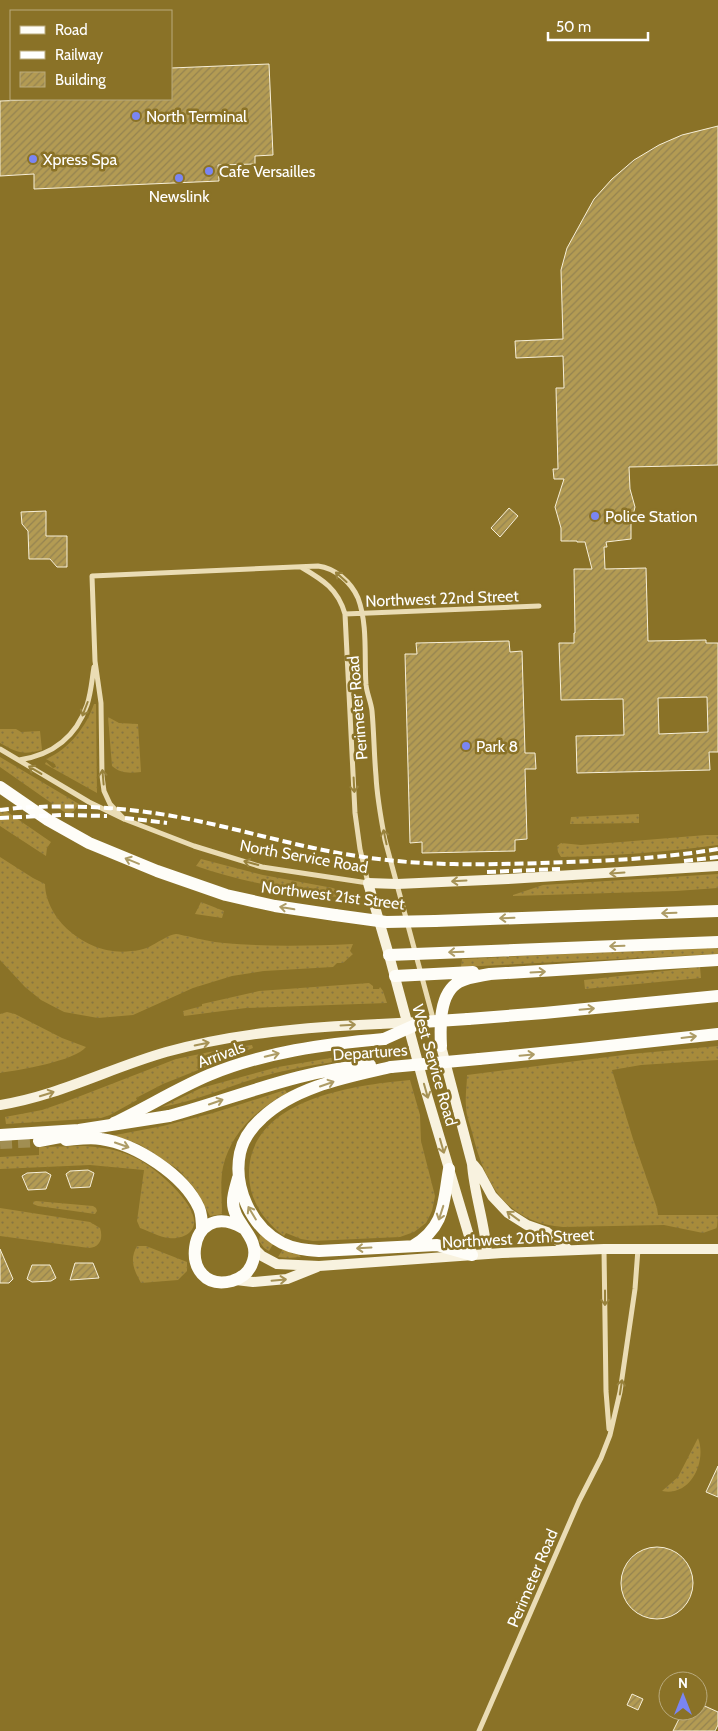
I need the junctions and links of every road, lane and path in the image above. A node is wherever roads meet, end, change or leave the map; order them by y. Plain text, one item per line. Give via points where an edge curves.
1 (301, 567) junction
2 (539, 606) dead end
3 (345, 614) junction
4 (363, 614) junction
5 (95, 661) junction
6 (0, 749) edge
7 (18, 760) junction
8 (0, 787) edge
9 (124, 819) junction
10 (718, 866) edge
11 (368, 883) junction
12 (397, 884) junction
13 (714, 910) edge
14 (718, 942) edge
15 (416, 954) junction
16 (390, 955) junction
17 (718, 960) edge
18 (422, 974) junction
19 (490, 974) junction
20 (395, 976) junction
21 (718, 996) edge
22 (422, 1022) junction
23 (718, 1034) edge
24 (441, 1046) junction
25 (391, 1067) junction
26 (0, 1105) edge
27 (0, 1135) edge
28 (472, 1164) junction
29 (449, 1169) junction
30 (239, 1174) junction
31 (243, 1228) junction
32 (202, 1230) junction
33 (413, 1246) junction
34 (254, 1248) junction
35 (604, 1249) junction
36 (638, 1249) junction
37 (718, 1249) edge
38 (568, 1250) junction
39 (487, 1254) junction
40 (472, 1255) junction
41 (319, 1266) junction
42 (236, 1280) junction
43 (610, 1435) junction
44 (479, 1731) edge

1 - 3 street, Perimeter Road via 326,583 337,595
4 -> 1 street, Perimeter Road via 357,596 339,575 329,568
1 - 5 street, Perimeter Road via 92,576
2 - 4 street, Northwest 22nd Street
3 - 4 street, Northwest 22nd Street
3 -> 11 street, Perimeter Road via 356,813
12 -> 4 street, Perimeter Road via 385,840 377,789 372,709 366,688
5 -> 7 street, Perimeter Road via 88,703 73,731 49,752
9 -> 5 street, Perimeter Road via 110,804 104,791 102,703
6 - 7 street, North Service Road
9 -> 7 street, North Service Road
13 -> 8 main road, Northwest 21st Street, bridge via 386,922 249,901 165,874 89,843
11 -> 9 street, North Service Road via 262,867 194,846
10 -> 12 street, North Service Road
11 - 12 street, North Service Road
11 - 16 street, West Service Road
12 - 15 street, West Service Road
14 -> 15 main road
15 - 16 main road
15 - 18 street, West Service Road
16 - 20 street, West Service Road
19 -> 17 main road
18 - 19 main road
18 - 20 main road
18 - 24 street, West Service Road
19 - 24 main road via 465,979 450,989 441,1025
20 -> 29 street, West Service Road
22 -> 21 main road, bridge
26 -> 22 street, Departures, bridge via 46,1094 187,1047 270,1032
22 - 32 main road, Arrivals, bridge via 384,1039 310,1046 256,1059 211,1074 110,1125 39,1141 100,1139 139,1152 171,1173 188,1193 198,1206
25 -> 23 main road, Departures, bridge
24 - 28 street, West Service Road
27 -> 25 main road, Departures, bridge via 120,1125 169,1116 289,1079 330,1070 369,1065
30 -> 25 main road via 240,1153 247,1135 273,1109 312,1089
38 -> 28 street via 547,1232 526,1225 508,1213 492,1196
28 - 39 street, West Service Road
29 -> 33 main road via 440,1219 427,1236
29 - 40 street, West Service Road
30 - 31 main road via 233,1202
33 -> 30 main road via 319,1251 290,1246 257,1222 246,1204
31 - 32 main road via 235,1223 217,1222
31 - 34 main road
32 - 42 main road via 194,1251 198,1267 214,1281
33 - 40 main road via 437,1245
34 - 41 street, Northwest 20th Street via 277,1264
34 - 42 main road via 248,1270
35 - 36 street, Northwest 20th Street
35 - 38 street, Northwest 20th Street
35 -> 43 street, Perimeter Road via 606,1391
36 - 37 street, Northwest 20th Street
43 -> 36 street, Perimeter Road via 620,1392
38 - 39 street, Northwest 20th Street
39 - 40 street, Northwest 20th Street
40 - 41 street, Northwest 20th Street
42 -> 41 street, Northwest 20th Street via 286,1280
43 - 44 street, Perimeter Road

